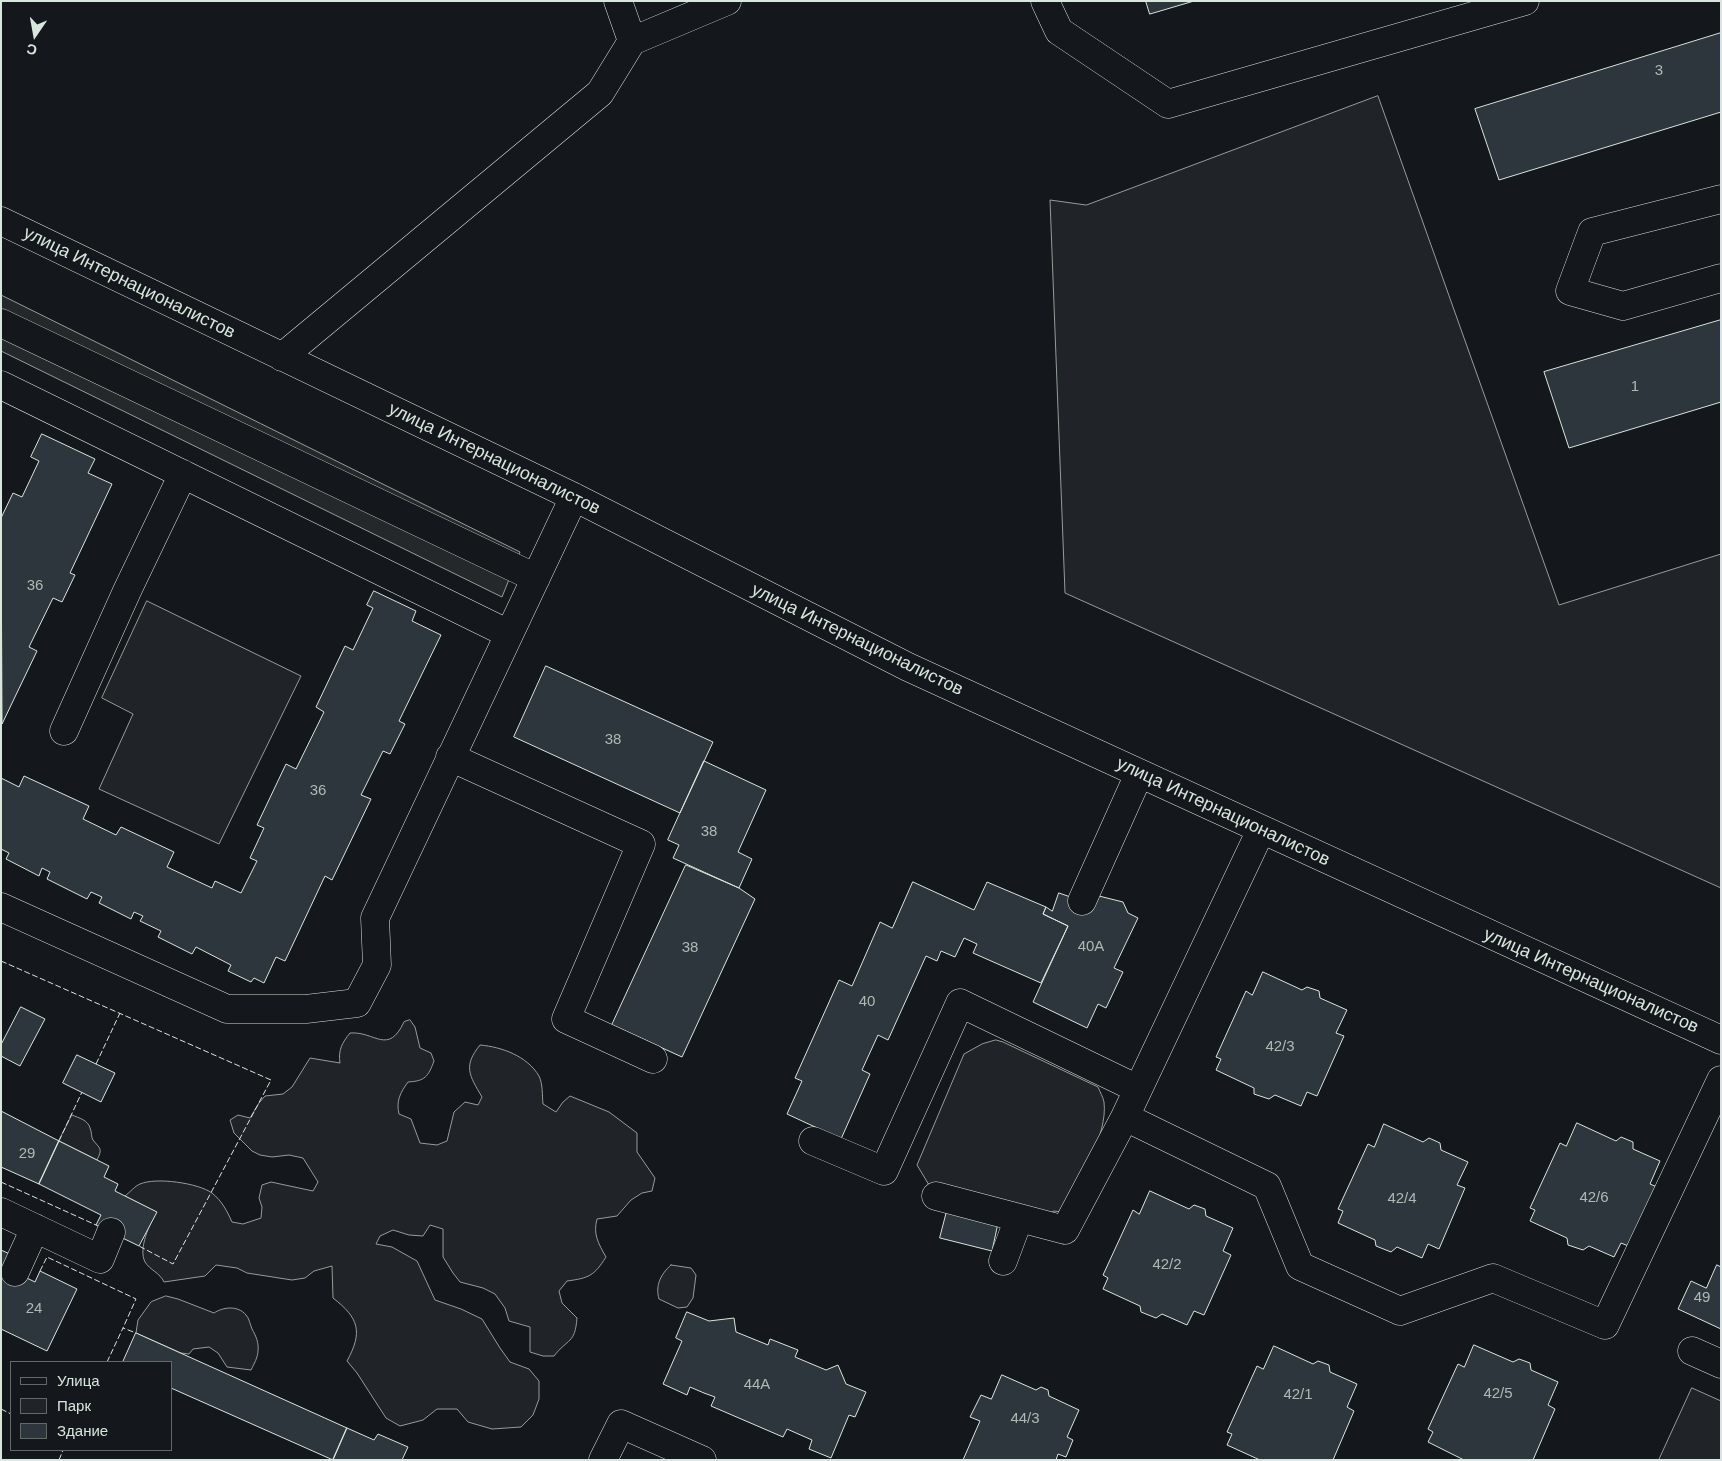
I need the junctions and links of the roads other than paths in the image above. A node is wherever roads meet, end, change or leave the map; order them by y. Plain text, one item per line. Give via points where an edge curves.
1 (618, 1) edge
2 (727, 1) edge
3 (1044, 1) edge
4 (1525, 1) edge
5 (632, 41) junction
6 (1721, 199) edge
7 (1, 221) edge
8 (1721, 278) edge
9 (1, 322) edge
10 (282, 357) junction
11 (1, 385) edge
12 (183, 474) junction
13 (574, 497) junction
14 (536, 578) junction
15 (510, 634) junction
16 (64, 731) dead end
17 (450, 757) junction
18 (1139, 774) junction
19 (1261, 830) junction
20 (1082, 901) dead end
21 (1, 907) edge
22 (1721, 1040) edge
23 (653, 1059) dead end
24 (1721, 1080) edge
25 (1138, 1089) junction
26 (1125, 1117) junction
27 (813, 1141) dead end
28 (936, 1196) dead end
29 (1, 1212) edge
30 (1019, 1218) junction
31 (35, 1228) junction
32 (111, 1232) dead end
33 (1003, 1261) dead end
34 (15, 1272) dead end
35 (1692, 1351) dead end
36 (1721, 1364) edge
37 (603, 1460) edge
38 (702, 1460) edge

1 - 5 street
2 - 5 street
3 - 4 street via 1058,31 1168,104
5 - 10 street via 600,93
6 - 8 street via 1592,232 1570,291 1623,306
7 - 10 street, улица Интернационалистов
9 - 14 street
10 - 13 street, улица Интернационалистов
11 - 12 street
12 - 15 street
12 - 16 street
13 - 14 street
13 - 18 street, улица Интернационалистов via 908,667
14 - 15 street
15 - 17 street
17 - 21 street via 375,918 377,965 357,1003 306,1009 227,1009
17 - 23 street via 642,844 566,1019
18 - 19 street, улица Интернационалистов
18 - 20 street
19 - 22 street, улица Интернационалистов
19 - 25 street
24 - 26 street via 1605,1325 1493,1278 1400,1311 1300,1266 1267,1186
25 - 26 street
25 - 27 street via 960,1003 884,1171
26 - 30 street via 1065,1230
28 - 30 street
29 - 31 street
30 - 33 street
31 - 32 street via 100,1259
31 - 34 street
35 - 36 street
37 - 38 street via 621,1424

